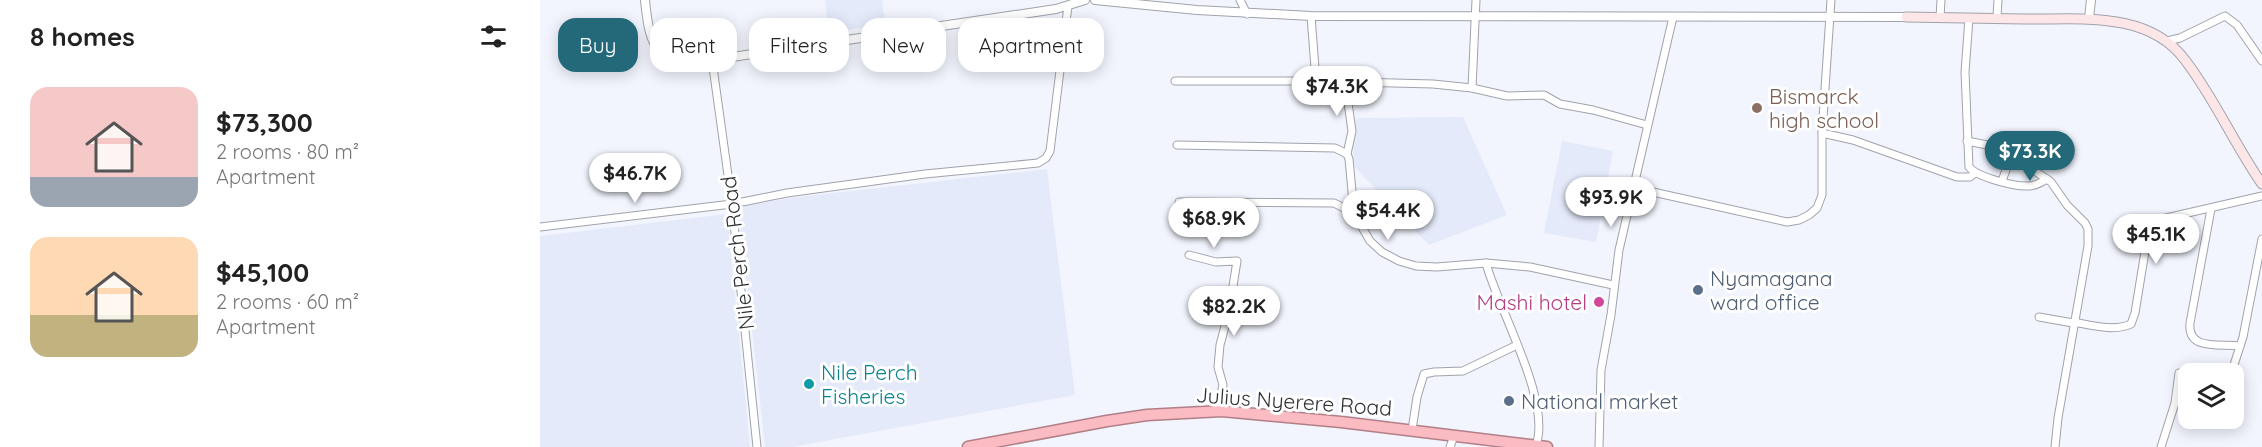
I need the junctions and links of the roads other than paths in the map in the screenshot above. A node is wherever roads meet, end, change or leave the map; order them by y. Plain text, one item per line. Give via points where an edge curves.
1 (645, 0) edge
2 (1085, 0) edge
3 (1095, 0) edge
4 (1240, 0) edge
5 (1476, 0) edge
6 (1831, 0) edge
7 (1941, 0) edge
8 (1998, 0) edge
9 (2091, 0) edge
10 (1070, 3) edge
11 (1163, 3) edge
12 (1247, 14) junction
13 (1475, 15) junction
14 (1311, 16) junction
15 (1831, 16) junction
16 (1673, 17) junction
17 (1905, 17) joint
18 (1940, 18) junction
19 (1969, 18) junction
20 (1997, 18) junction
21 (2090, 18) junction
22 (650, 34) edge
23 (2167, 41) junction
24 (737, 56) edge
25 (2262, 61) edge
26 (714, 72) edge
27 (1175, 81) dead end
28 (1316, 81) junction
29 (1345, 82) junction
30 (1472, 88) junction
31 (1647, 125) junction
32 (1822, 133) junction
33 (1967, 141) junction
34 (1177, 146) dead end
35 (1347, 154) junction
36 (2011, 156) junction
37 (1975, 173) junction
38 (2047, 179) junction
39 (2002, 181) junction
40 (2262, 184) edge
41 (1635, 188) junction
42 (2262, 196) edge
43 (1179, 202) dead end
44 (732, 204) junction
45 (2211, 209) junction
46 (1354, 213) junction
47 (540, 227) edge
48 (2262, 239) edge
49 (1189, 255) dead end
50 (1486, 263) junction
51 (1613, 285) junction
52 (2039, 317) dead end
53 (2073, 323) junction
54 (1517, 345) junction
55 (2240, 346) junction
56 (2235, 363) edge
57 (2178, 380) edge
58 (1217, 411) junction
59 (1412, 430) junction
60 (1454, 436) junction
61 (1541, 446) edge
62 (757, 447) edge
63 (968, 447) edge
64 (1450, 447) edge
65 (1599, 447) edge
66 (2055, 447) edge
67 (2161, 447) edge

1 - 22 street
2 - 10 street
3 - 11 street
4 - 12 street
5 - 13 street
6 - 15 street
7 - 18 street
8 - 20 street
9 - 21 street
10 - 24 street via 1056,9
10 - 44 street via 1050,151 1042,162 787,192
11 - 12 street
12 - 14 street
13 - 14 street
13 - 16 street
13 - 30 street
14 - 28 street
15 - 16 street
15 - 17 street
15 - 32 street
16 - 31 street
17 - 18 main road
18 - 19 main road
19 - 20 main road
19 - 33 street via 1965,72
20 - 21 main road
21 - 23 main road via 2138,27
23 - 25 street via 2225,16 2237,25
23 - 40 main road via 2185,60
26 - 44 street, Nile Perch Road
27 - 28 street
28 - 29 street
29 - 30 street
29 - 35 street via 1352,131
30 - 31 street via 1507,96 1544,95 1560,104
31 - 41 street
32 - 37 street via 1957,177
32 - 41 street via 1822,195 1818,208 1799,220 1772,220
33 - 36 street via 1980,142
33 - 37 street via 1969,167
34 - 35 street via 1335,148
35 - 46 street
36 - 38 street
36 - 39 street
37 - 39 street
38 - 39 street via 2027,186
38 - 53 street via 2088,229
41 - 51 street
42 - 45 street
43 - 46 street via 1325,202
44 - 47 street
44 - 62 street, Nile Perch Road
45 - 53 street via 2153,221 2131,324 2114,328
45 - 55 street via 2190,335 2205,345
46 - 50 street via 1370,241 1399,261 1437,267
48 - 55 street
49 - 58 street via 1216,262 1237,261 1220,345 1218,367 1223,385
50 - 51 street via 1545,269
50 - 54 street
51 - 65 street via 1601,370
52 - 53 street
53 - 66 street
54 - 59 street via 1463,370 1424,374
54 - 61 street via 1529,378
55 - 56 street
57 - 67 street
58 - 59 highway, Julius Nyerere Road
58 - 63 highway, Julius Nyerere Road via 1117,420
59 - 60 highway, Julius Nyerere Road
60 - 61 highway, Julius Nyerere Road
60 - 64 street

